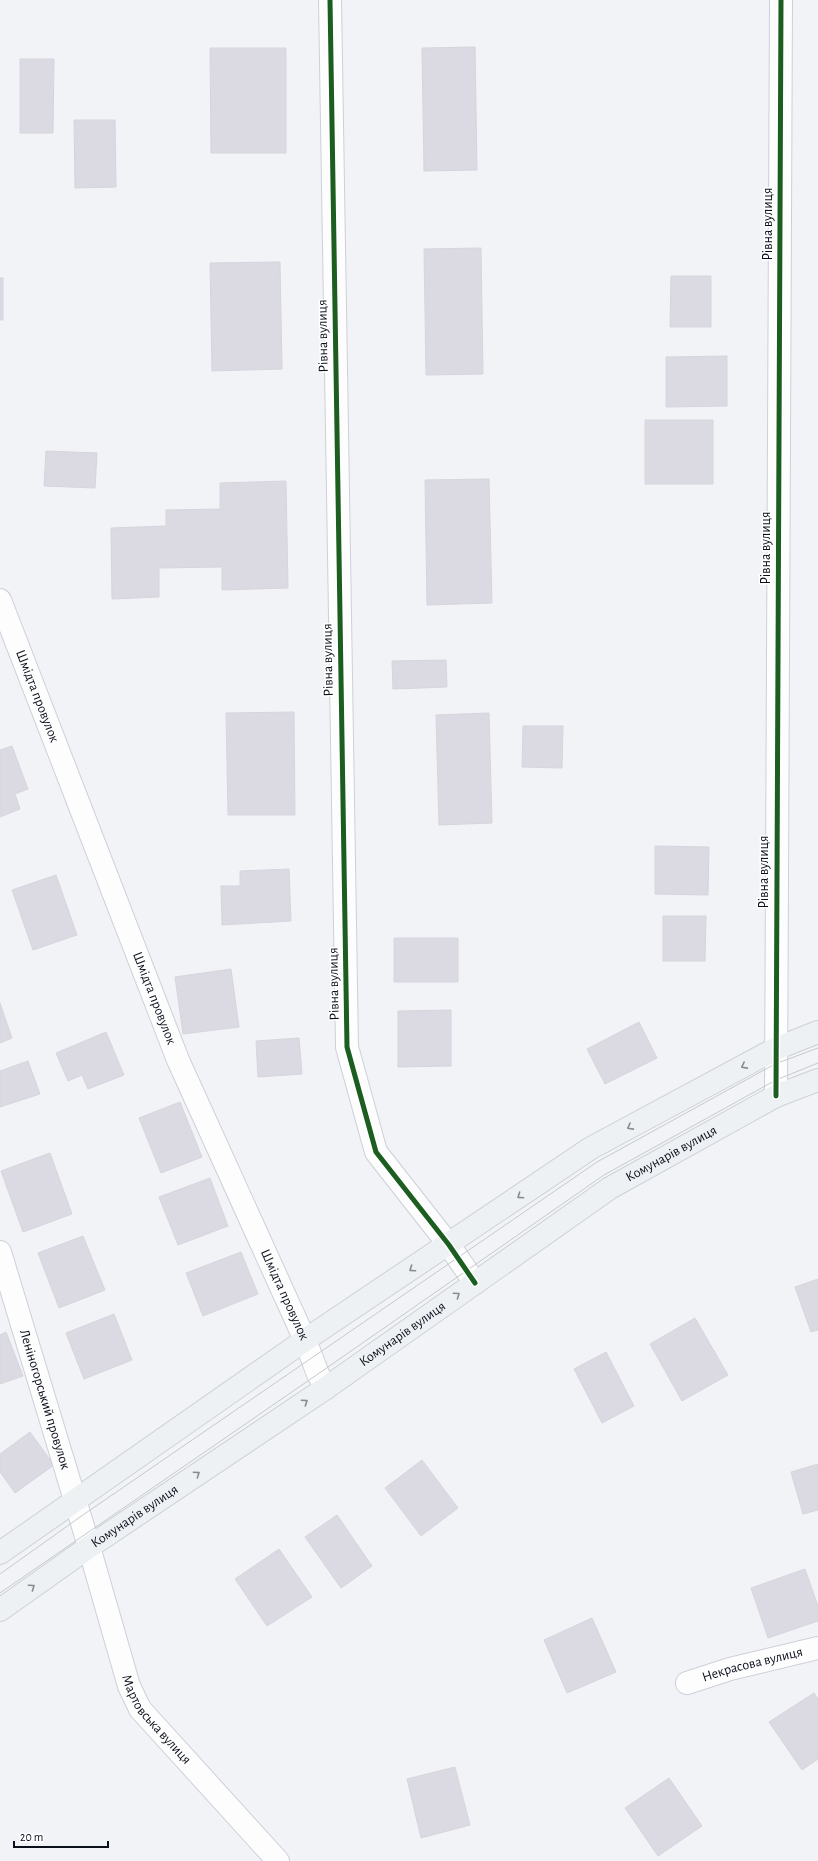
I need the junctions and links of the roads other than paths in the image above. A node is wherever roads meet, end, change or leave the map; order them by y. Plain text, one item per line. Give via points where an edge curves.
1 (330, 0) edge
2 (781, 0) edge
3 (0, 600) edge
4 (818, 1032) edge
5 (775, 1049) junction
6 (818, 1080) edge
7 (776, 1096) junction
8 (449, 1245) junction
9 (0, 1252) edge
10 (475, 1283) junction
11 (305, 1340) junction
12 (326, 1388) junction
13 (74, 1500) junction
14 (89, 1547) junction
15 (0, 1553) edge
16 (0, 1610) edge
17 (818, 1648) edge
18 (687, 1683) dead end
19 (278, 1861) edge

1 - 8 street, Рівна вулиця via 347,1047 376,1152
2 - 5 street, Рівна вулиця
3 - 11 street, Шмідта провулок via 178,1060
4 - 5 street
5 - 7 street, Рівна вулиця
5 -> 8 street via 590,1148
6 - 7 street, Комунарів вулиця
7 - 10 street, Комунарів вулиця via 610,1188
8 - 10 street, Рівна вулиця
8 -> 11 street
9 - 13 street, Леніногорський провулок
12 -> 10 street, Комунарів вулиця
11 - 12 street, Шмідта провулок
11 - 13 street
14 -> 12 street, Комунарів вулиця
13 - 14 street, Леніногорський провулок
13 - 15 street
16 -> 14 street, Комунарів вулиця
14 - 19 street, Мартовська вулиця via 129,1686 140,1709
17 - 18 street, Некрасова вулиця via 730,1668

